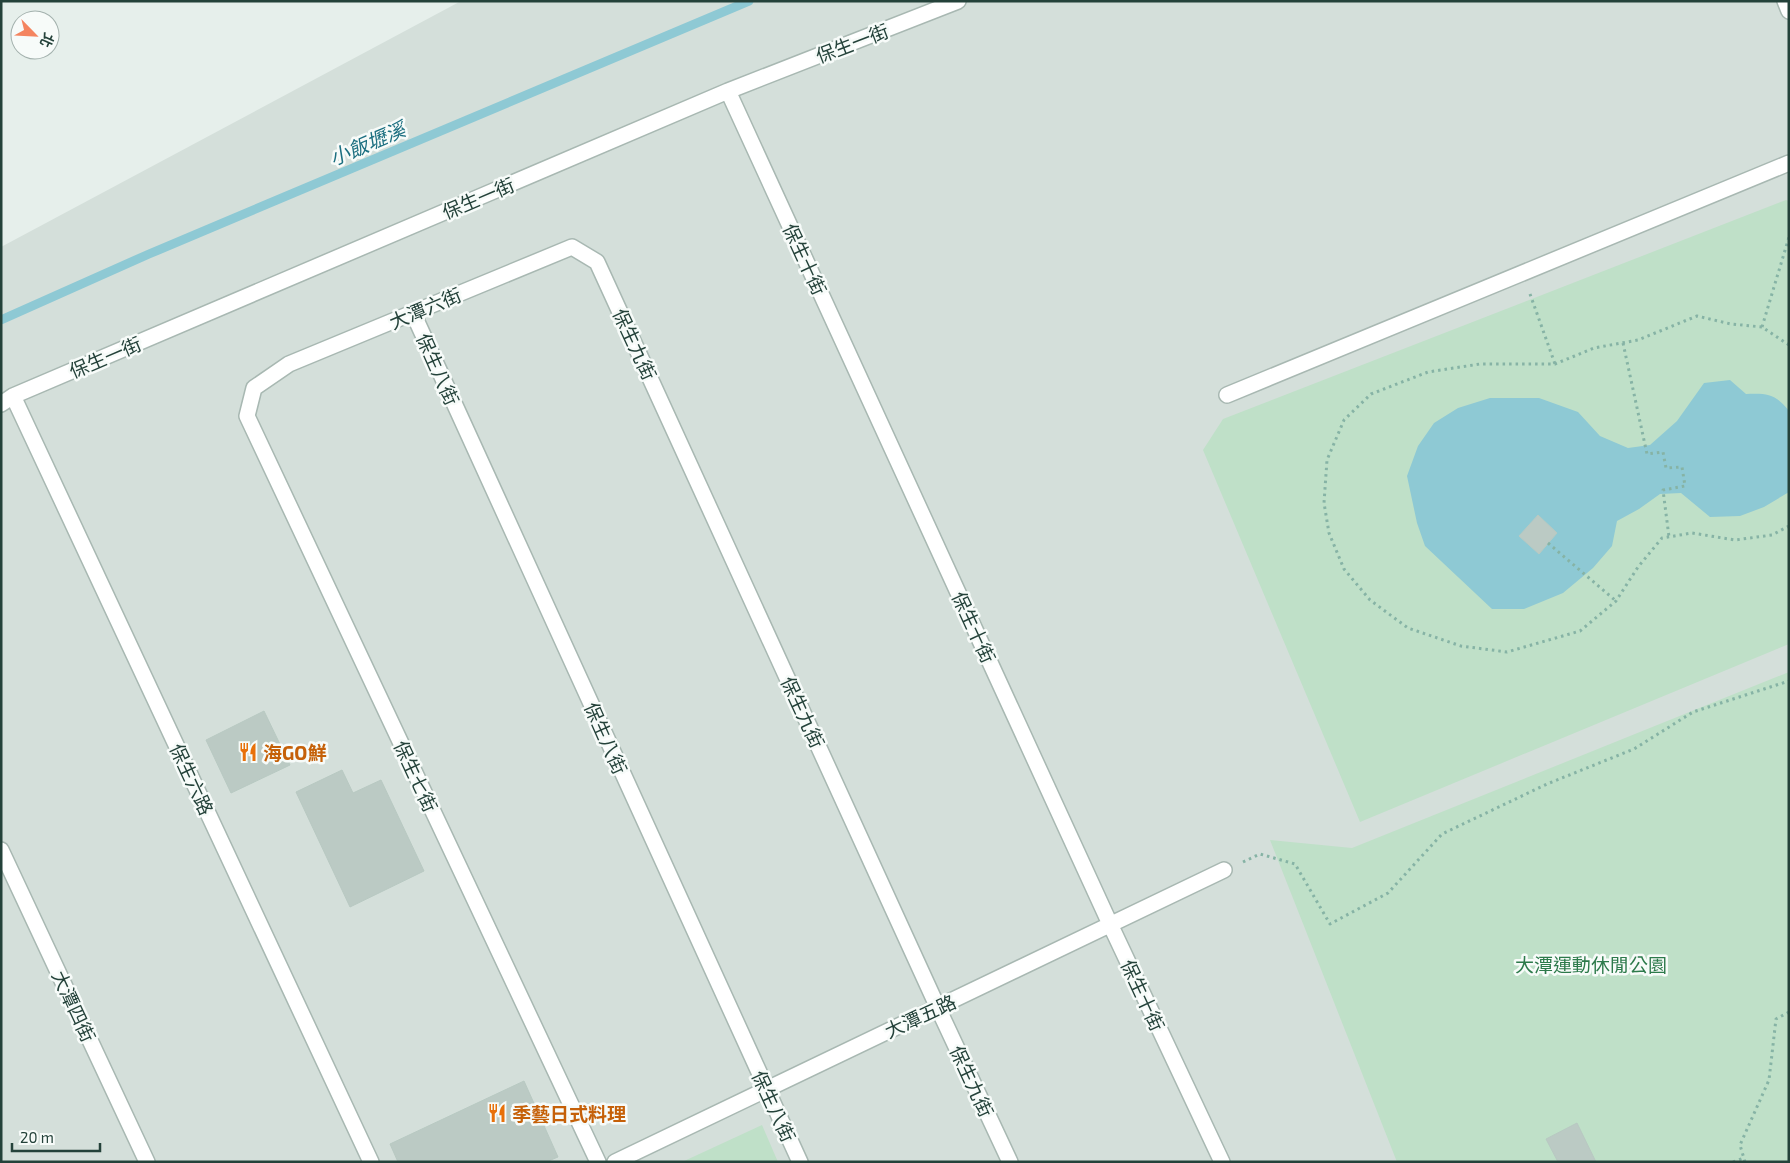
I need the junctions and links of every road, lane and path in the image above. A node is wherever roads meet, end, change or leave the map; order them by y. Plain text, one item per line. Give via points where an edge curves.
1 (958, 1) edge
2 (1785, 1) edge
3 (1789, 11) edge
4 (728, 91) junction
5 (1789, 163) edge
6 (1789, 237) edge
7 (597, 262) joint
8 (1522, 273) junction
9 (413, 313) junction
10 (1762, 327) junction
11 (1623, 342) junction
12 (1789, 344) edge
13 (1555, 364) junction
14 (254, 388) joint
15 (1227, 395) dead end
16 (7, 400) edge
17 (1789, 526) edge
18 (1669, 537) junction
19 (1548, 543) dead end
20 (1616, 602) junction
21 (1789, 681) edge
22 (1, 850) edge
23 (1224, 870) joint
24 (1110, 924) junction
25 (938, 1008) junction
26 (1789, 1012) edge
27 (766, 1089) junction
28 (1744, 1160) edge
29 (147, 1162) edge
30 (371, 1162) edge
31 (598, 1162) edge
32 (616, 1162) edge
33 (800, 1162) edge
34 (1010, 1162) edge
35 (1222, 1162) edge
36 (1733, 1162) edge

1 - 4 street, 保生一街
2 - 3 street
4 - 16 street, 保生一街
4 - 24 street, 保生十街
5 - 8 street
6 - 10 path
7 - 9 street, 大潭六街 via 572,246
7 - 25 street, 保生九街
8 - 13 path
8 - 15 street
9 - 14 street, 大潭六街 via 289,364
9 - 27 street, 保生八街
10 - 11 path via 1697,316 1638,340
10 - 12 path
11 - 13 path via 1594,348
11 - 18 path via 1647,454 1663,452 1666,468 1682,467 1685,486 1663,490
13 - 20 path via 1480,364 1428,372 1370,394 1344,420 1327,460 1324,503 1329,533 1344,569 1370,600 1408,628 1461,646 1507,652 1580,631
14 - 31 street, 保生七街 via 247,416
16 - 30 street, 保生六路
17 - 18 path via 1772,535 1735,540 1692,533
18 - 20 path via 1662,538 1638,567
19 - 20 path
21 - 23 path via 1694,712 1634,748 1547,784 1442,834 1388,893 1330,924 1295,864 1260,854
22 - 29 street, 大潭四街
23 - 24 street, 大潭五路
24 - 25 street, 大潭五路
24 - 35 street, 保生十街
25 - 27 street, 大潭五路
25 - 34 street, 保生九街
26 - 28 path via 1776,1019 1769,1080 1740,1145
27 - 32 street, 大潭五路
27 - 33 street, 保生八街
28 - 36 path

